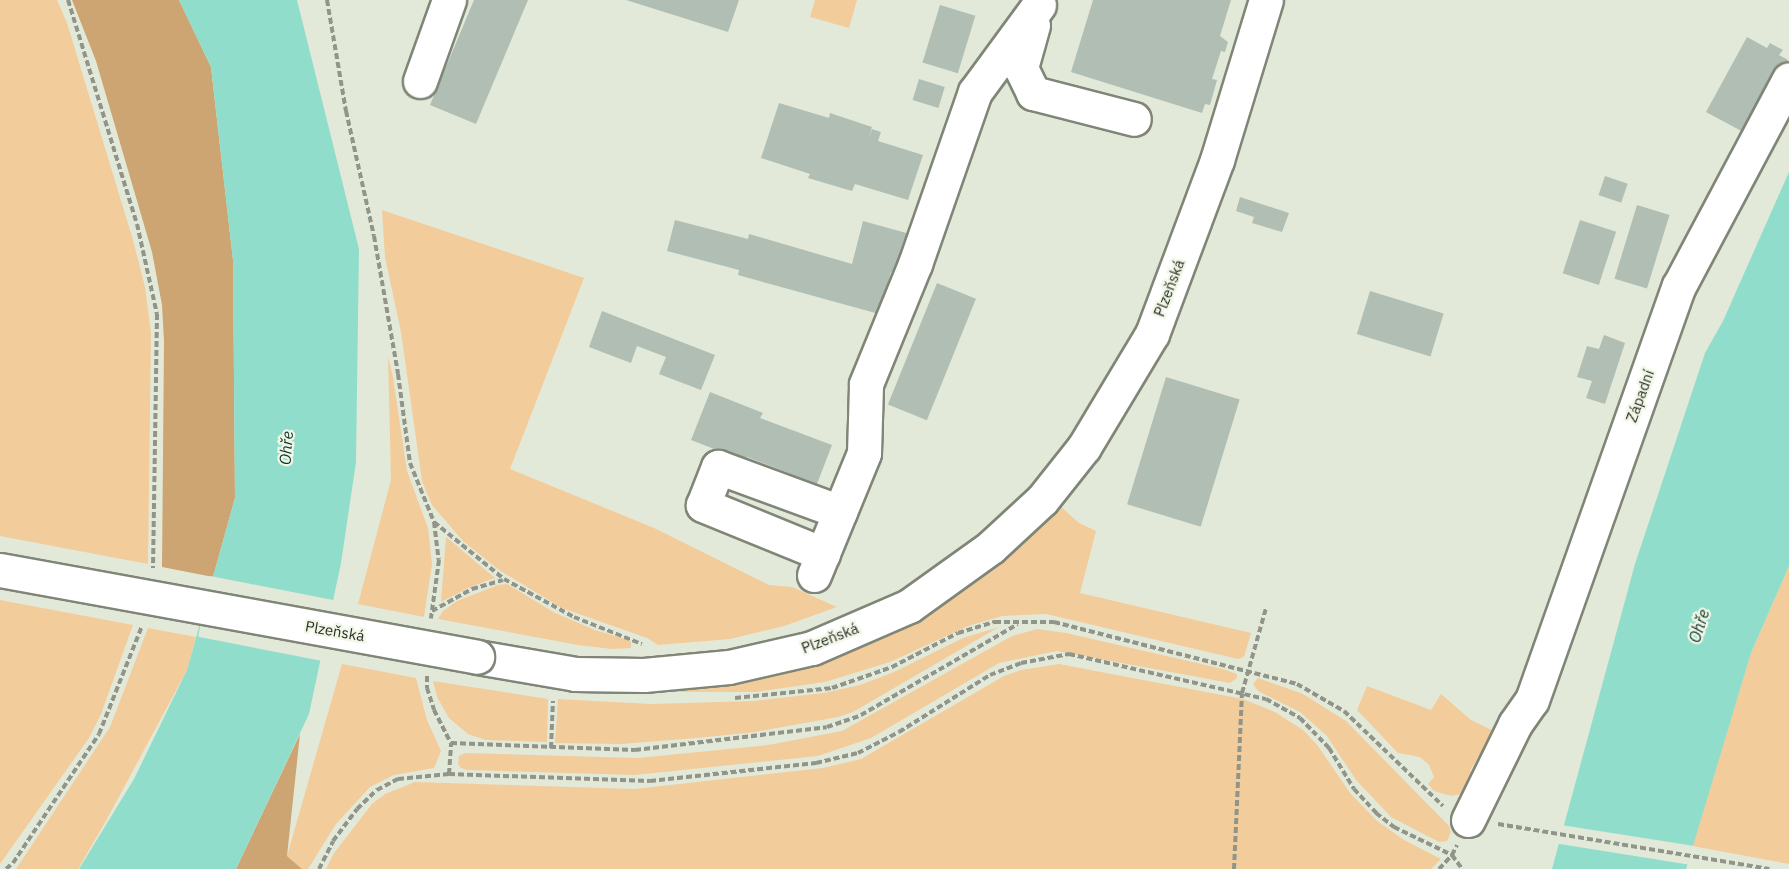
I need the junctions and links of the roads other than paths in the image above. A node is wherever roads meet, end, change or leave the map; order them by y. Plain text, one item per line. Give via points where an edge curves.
1 (449, 0) edge
2 (1266, 0) edge
3 (1040, 2) edge
4 (1789, 79) edge
5 (420, 81) dead end
6 (1134, 119) dead end
7 (840, 512) junction
8 (0, 570) edge
9 (1468, 820) road end

1 - 5 street
2 - 8 street, Plzeňská, bridge via 1217,160 1152,334 1084,447 1042,500 991,547 909,606 812,648 729,667 644,675 575,674
3 - 6 street via 1021,68 1033,93
3 - 7 street via 975,92 915,264 866,384 864,453
4 - 9 street, Západní via 1679,286 1532,700 1515,724
7 - 7 street via 819,564 703,505 718,467

